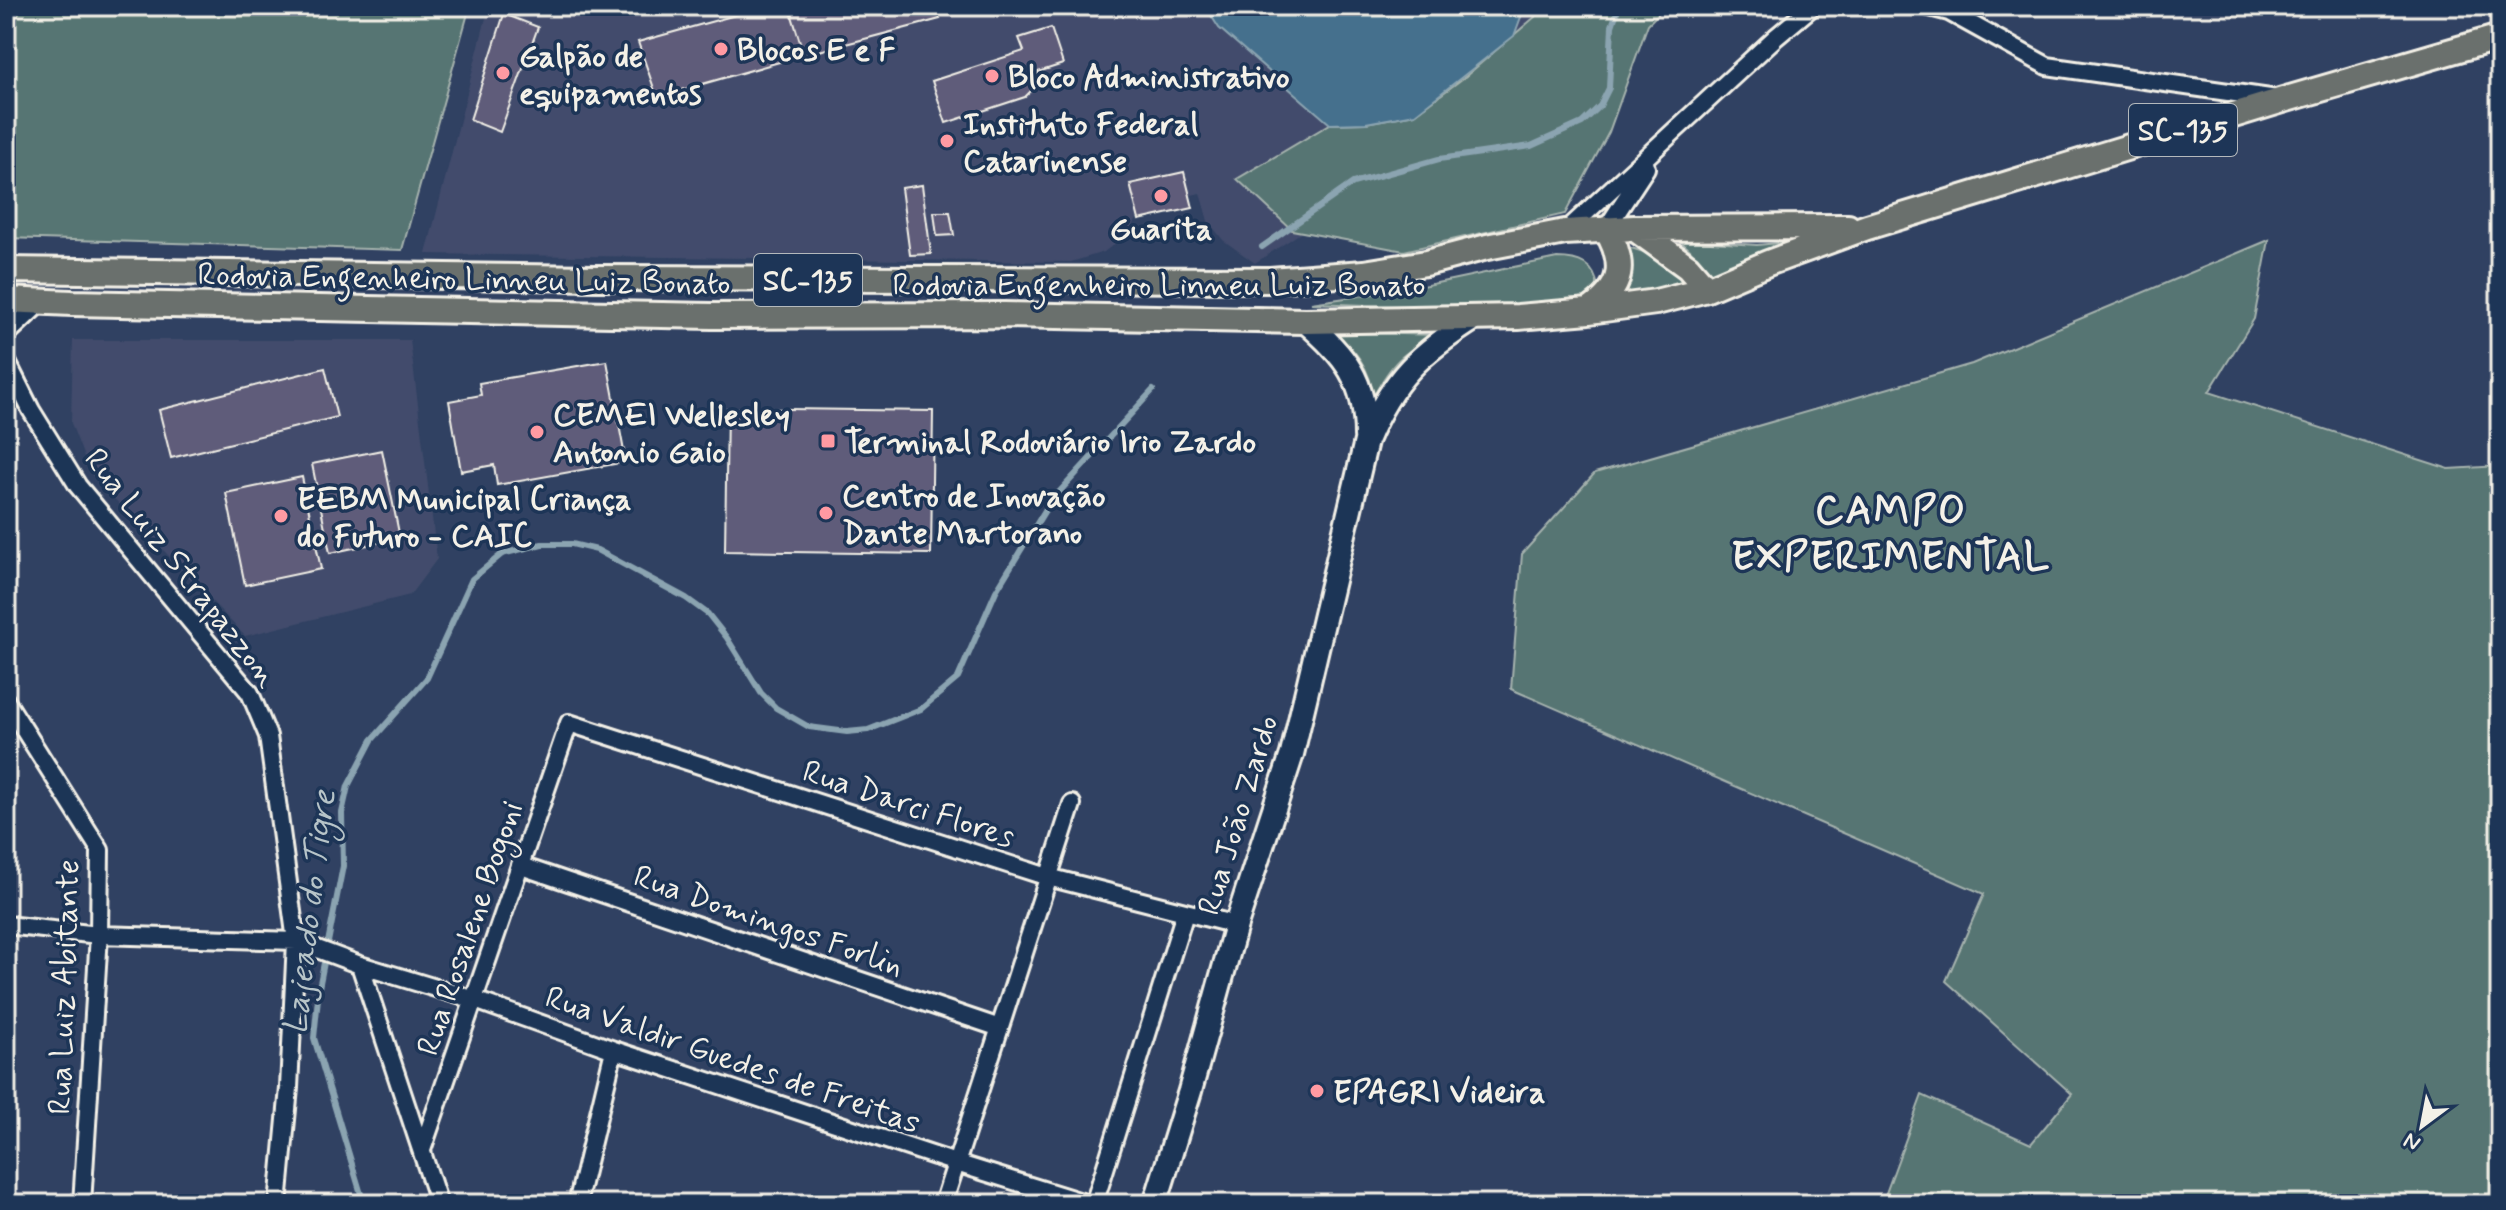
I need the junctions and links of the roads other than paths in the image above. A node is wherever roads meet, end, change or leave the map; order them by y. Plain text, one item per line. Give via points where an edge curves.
1 (1813, 6) edge
2 (1926, 6) edge
3 (2500, 37) edge
4 (2283, 100) junction
5 (1660, 147) junction
6 (1867, 227) junction
7 (1634, 228) junction
8 (1606, 229) junction
9 (1565, 232) junction
10 (6, 270) edge
11 (1707, 289) junction
12 (6, 300) edge
13 (41, 302) junction
14 (1589, 311) junction
15 (1477, 317) junction
16 (1305, 321) junction
17 (6, 335) edge
18 (6, 360) edge
19 (1366, 441) junction
20 (6, 701) edge
21 (569, 723) joint
22 (1072, 804) dead end
23 (521, 866) junction
24 (1048, 877) junction
25 (1185, 913) junction
26 (6, 925) edge
27 (1236, 925) junction
28 (99, 935) junction
29 (296, 941) junction
30 (354, 962) junction
31 (475, 1000) junction
32 (1000, 1028) junction
33 (614, 1050) junction
34 (422, 1150) junction
35 (956, 1163) junction
36 (82, 1204) edge
37 (278, 1204) edge
38 (439, 1204) edge
39 (577, 1204) edge
40 (943, 1204) edge
41 (1091, 1204) edge
42 (1155, 1204) edge

1 - 5 street
2 - 4 street via 1949,12 2047,66
3 - 4 main road, Rodovia Engenheiro Linneu Luiz Bonato / SC-135
4 - 6 main road, Rodovia Engenheiro Linneu Luiz Bonato / SC-135
5 - 8 street
5 - 9 street
6 - 7 main road, Rodovia Engenheiro Linneu Luiz Bonato / SC-135
6 - 11 main road, Rodovia Engenheiro Linneu Luiz Bonato / SC-135
7 - 8 main road, Rodovia Engenheiro Linneu Luiz Bonato / SC-135
7 - 11 main road via 1688,267
8 - 9 main road, Rodovia Engenheiro Linneu Luiz Bonato / SC-135
8 - 14 main road via 1620,265 1616,284
9 - 10 main road, Rodovia Engenheiro Linneu Luiz Bonato / SC-135 via 1426,263 1270,280
11 - 14 main road, Rodovia Engenheiro Linneu Luiz Bonato / SC-135
12 - 13 main road, Rodovia Engenheiro Linneu Luiz Bonato / SC-135
13 - 16 main road, Rodovia Engenheiro Linneu Luiz Bonato / SC-135
13 - 17 street
14 - 15 main road, Rodovia Engenheiro Linneu Luiz Bonato / SC-135
15 - 16 main road, Rodovia Engenheiro Linneu Luiz Bonato / SC-135
15 - 19 main road, Rua João Zardo via 1435,343 1401,378
16 - 19 main road, Rua João Zardo via 1335,346 1356,380
18 - 29 street, Rua Luiz Strapazzon via 78,486 250,693 268,736
19 - 27 main road, Rua João Zardo via 1292,754
20 - 28 street, Rua Luiz Abitante via 100,850
21 - 23 street, Rua Rosalene Bogoni
21 - 24 street, Rua Darci Flores
22 - 24 street
23 - 31 street, Rua Rosalene Bogoni
23 - 32 street, Rua Domingos Forlin
24 - 25 street, Rua Darci Flores
24 - 32 street
25 - 27 street, Rua Darci Flores
25 - 41 street
26 - 28 street, Rua Valdir Guedes de Freitas
27 - 42 main road, Rua João Zardo
28 - 29 street, Rua Valdir Guedes de Freitas
28 - 36 street, Rua Luiz Abitante
29 - 30 street, Rua Valdir Guedes de Freitas
29 - 37 street, Rua Luiz Strapazzon
30 - 31 street, Rua Valdir Guedes de Freitas
30 - 34 street
31 - 33 street, Rua Valdir Guedes de Freitas
31 - 34 street, Rua Rosalene Bogoni
32 - 35 street
33 - 35 street, Rua Valdir Guedes de Freitas
33 - 39 street
34 - 38 street
35 - 40 street
35 - 41 street, Rua Valdir Guedes de Freitas

